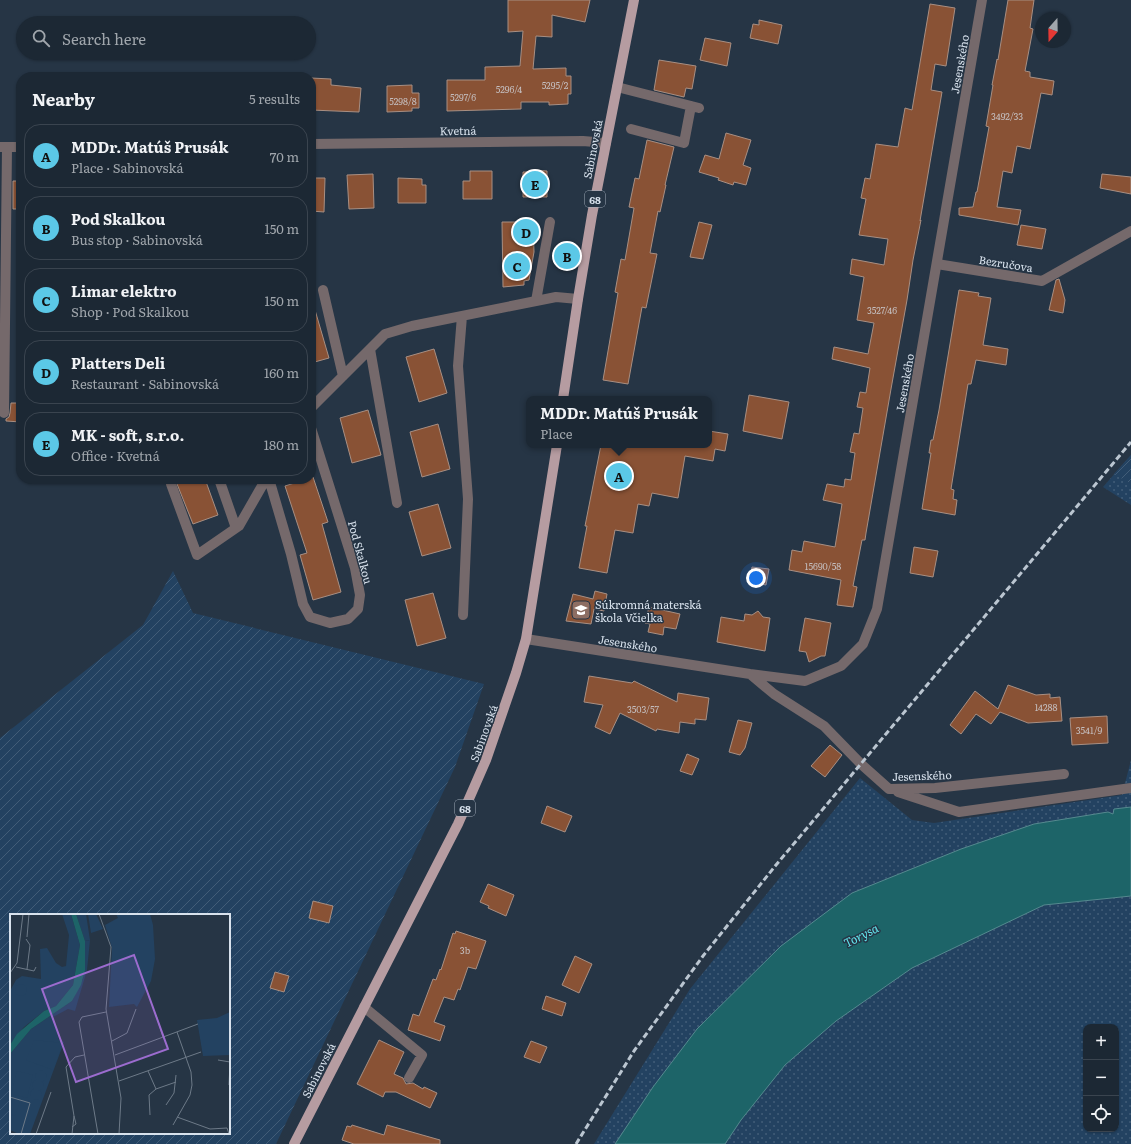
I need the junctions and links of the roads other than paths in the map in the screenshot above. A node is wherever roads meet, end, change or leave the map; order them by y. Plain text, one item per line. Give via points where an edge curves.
1 (634, 0) edge
2 (982, 0) edge
3 (617, 88) junction
4 (631, 129) dead end
5 (606, 143) junction
6 (316, 144) edge
7 (16, 146) edge
8 (4, 147) edge
9 (550, 222) dead end
10 (1131, 231) edge
11 (937, 264) junction
12 (323, 290) dead end
13 (578, 299) junction
14 (536, 301) junction
15 (462, 316) junction
16 (370, 349) junction
17 (3, 352) edge
18 (342, 376) junction
19 (563, 396) edge
20 (316, 403) edge
21 (4, 413) dead end
22 (316, 444) edge
23 (557, 448) edge
24 (171, 484) dead end
25 (221, 484) edge
26 (263, 484) edge
27 (270, 484) edge
28 (397, 503) dead end
29 (236, 528) junction
30 (463, 616) dead end
31 (526, 639) junction
32 (750, 674) junction
33 (1064, 774) dead end
34 (1131, 788) edge
35 (889, 789) junction
36 (364, 1007) junction
37 (409, 1078) dead end
38 (294, 1144) edge

1 - 3 main road, Sabinovská / 68
2 - 11 street, Jesenského
3 - 4 street via 695,107 684,143
3 - 5 main road, Sabinovská / 68
5 - 6 street, Kvetná via 583,141
5 - 13 main road, Sabinovská / 68
7 - 8 street
8 - 17 street
9 - 14 street
10 - 11 street, Bezručova via 1042,281
11 - 32 street, Jesenského via 877,610 863,644 840,666 805,681
12 - 18 street
13 - 14 street via 556,297
13 - 19 main road, Sabinovská / 68
14 - 15 street
15 - 16 street via 385,334
15 - 30 street via 458,366 468,499
16 - 18 street
16 - 28 street
17 - 21 street
18 - 20 street
22 - 27 street, Pod Skalkou via 360,594 358,609 348,619 330,623 310,617 303,604
23 - 31 main road, Sabinovská / 68
24 - 29 street via 197,555
25 - 29 street
26 - 29 street
31 - 32 street, Jesenského
31 - 36 main road, Sabinovská / 68 via 499,725 472,794
32 - 35 street, Jesenského via 774,694 824,726
33 - 35 street, Jesenského via 935,788
34 - 35 street via 959,812
36 - 37 street via 422,1055
36 - 38 main road, Sabinovská / 68

